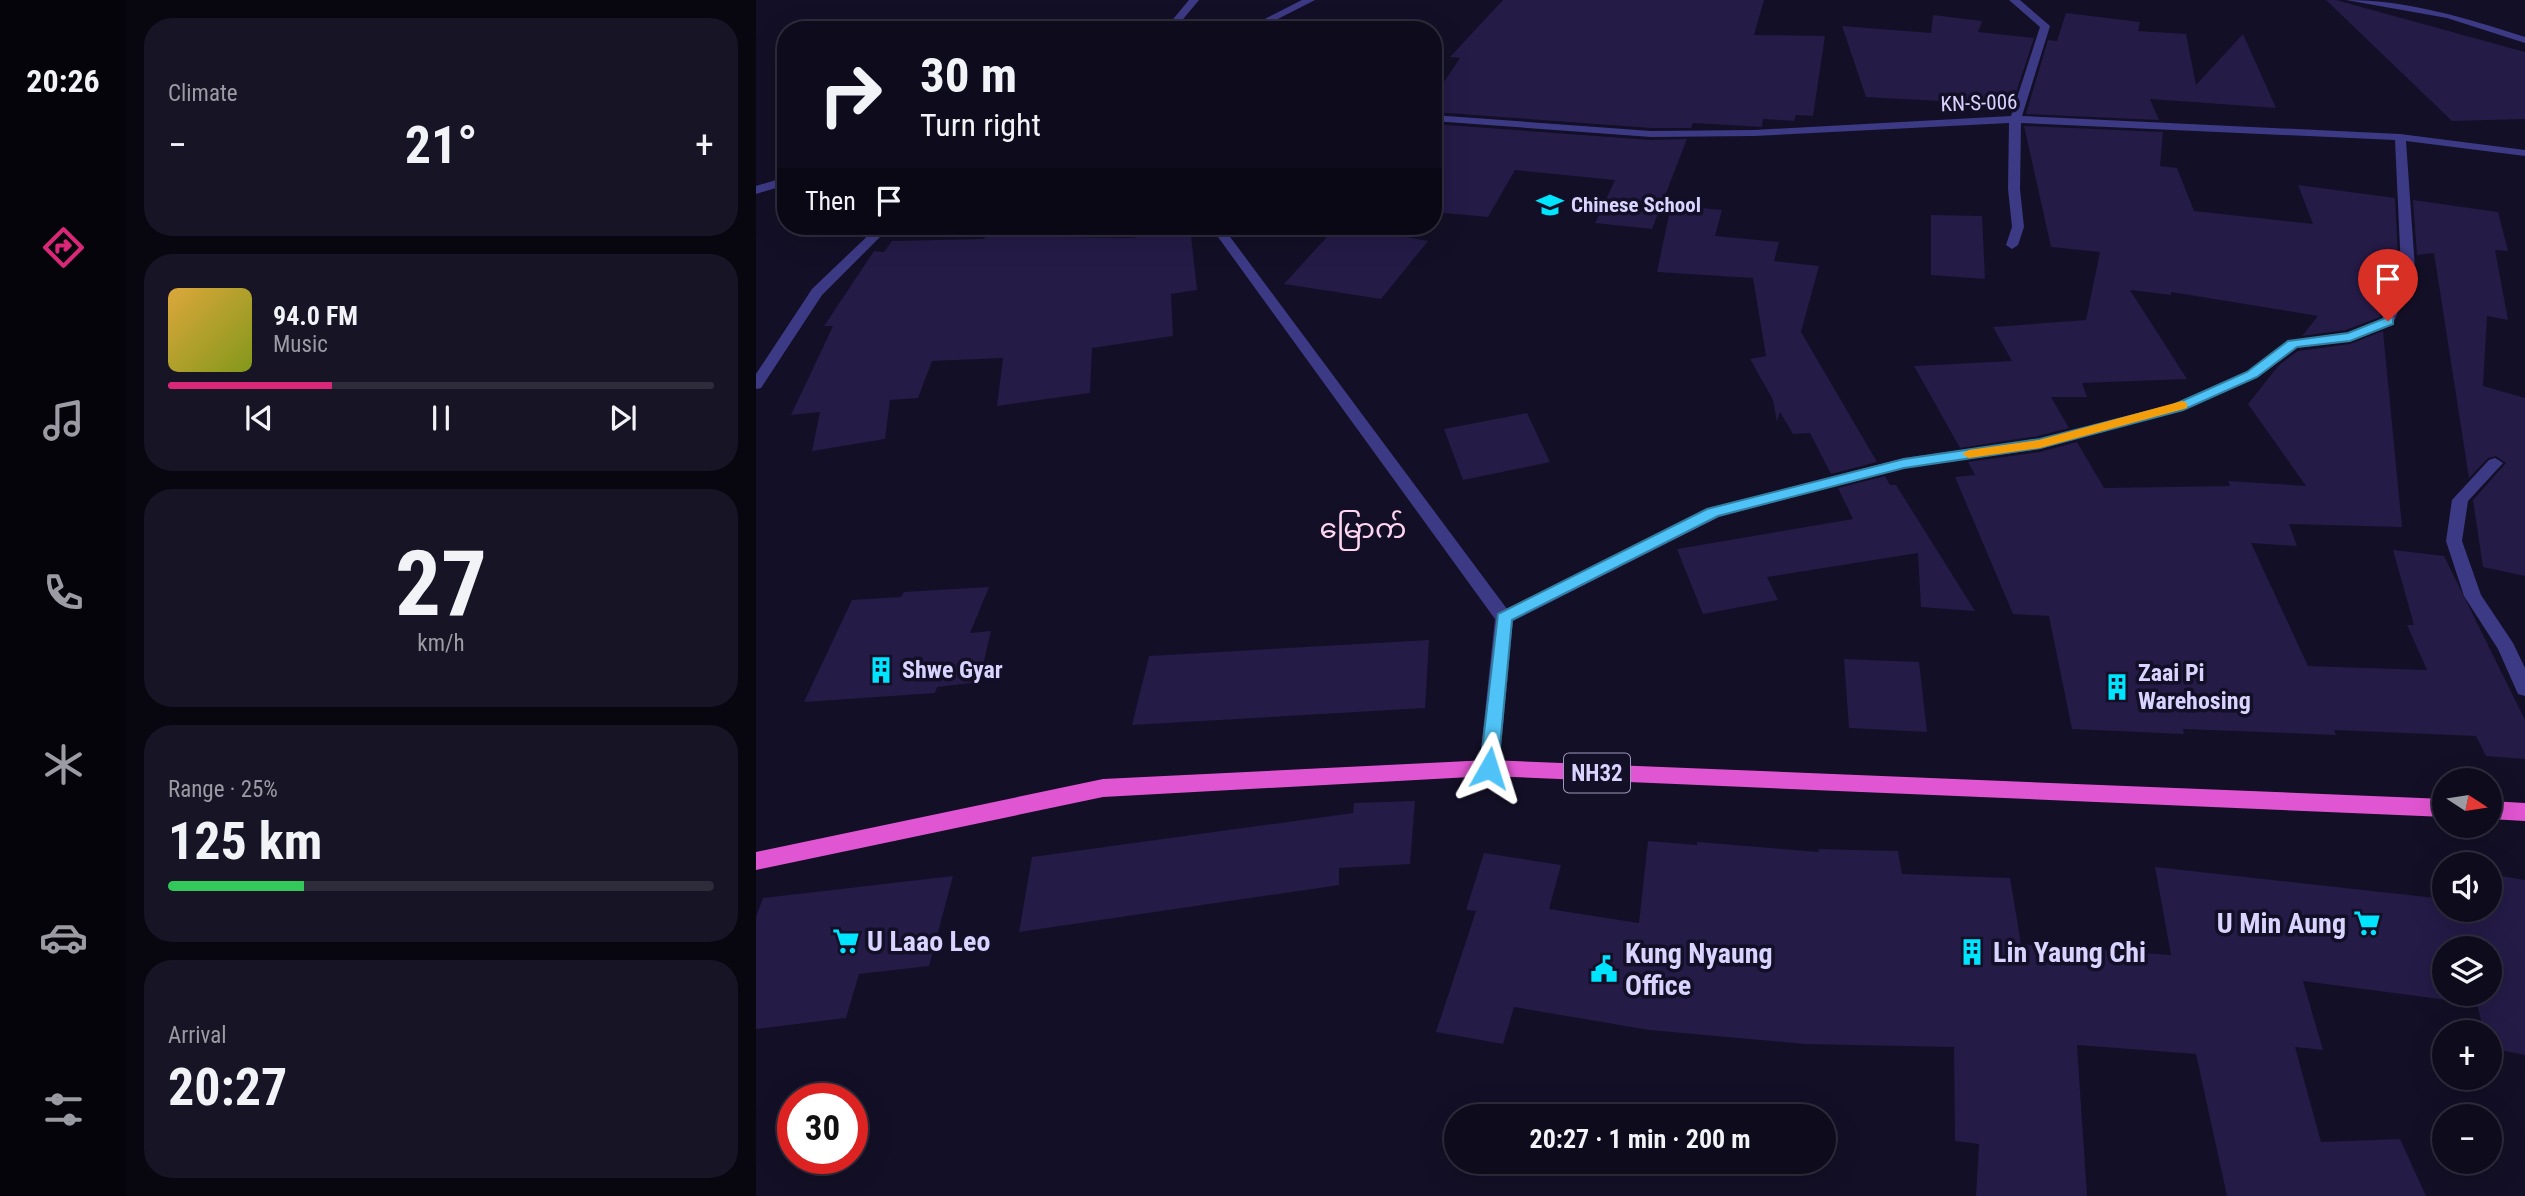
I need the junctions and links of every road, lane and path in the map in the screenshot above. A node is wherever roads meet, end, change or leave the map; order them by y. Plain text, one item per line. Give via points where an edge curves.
1 (1194, 0) edge
2 (1310, 0) edge
3 (2014, 0) edge
4 (2351, 0) edge
5 (2440, 0) edge
6 (2449, 15) junction
7 (1176, 21) edge
8 (1267, 21) edge
9 (2525, 40) edge
10 (1442, 119) edge
11 (2015, 119) junction
12 (2400, 137) junction
13 (2525, 153) edge
14 (777, 184) edge
15 (756, 190) edge
16 (876, 235) edge
17 (1223, 235) edge
18 (2012, 246) dead end
19 (756, 386) edge
20 (2495, 463) dead end
21 (1504, 618) junction
22 (2525, 689) edge
23 (1489, 768) junction
24 (2432, 807) edge
25 (2502, 811) edge
26 (2525, 812) edge
27 (756, 861) edge

1 - 7 street
2 - 8 street
3 - 11 street via 2045,26
4 - 6 street
5 - 6 street
6 - 9 street
10 - 11 street, KN-S-006 via 1651,134
11 - 12 street, KN-S-006
11 - 18 street via 2018,227
12 - 13 street, KN-S-006
12 - 21 street via 2407,269 2388,321 2350,337 2293,344 2252,374 2178,407 2040,444 1904,463 1713,513
14 - 15 street
16 - 19 street via 817,292
17 - 21 street
20 - 22 street via 2460,499 2454,541 2473,596 2507,648
21 - 23 street
23 - 24 highway, NH32
23 - 27 highway, NH32 via 1103,788
25 - 26 highway

